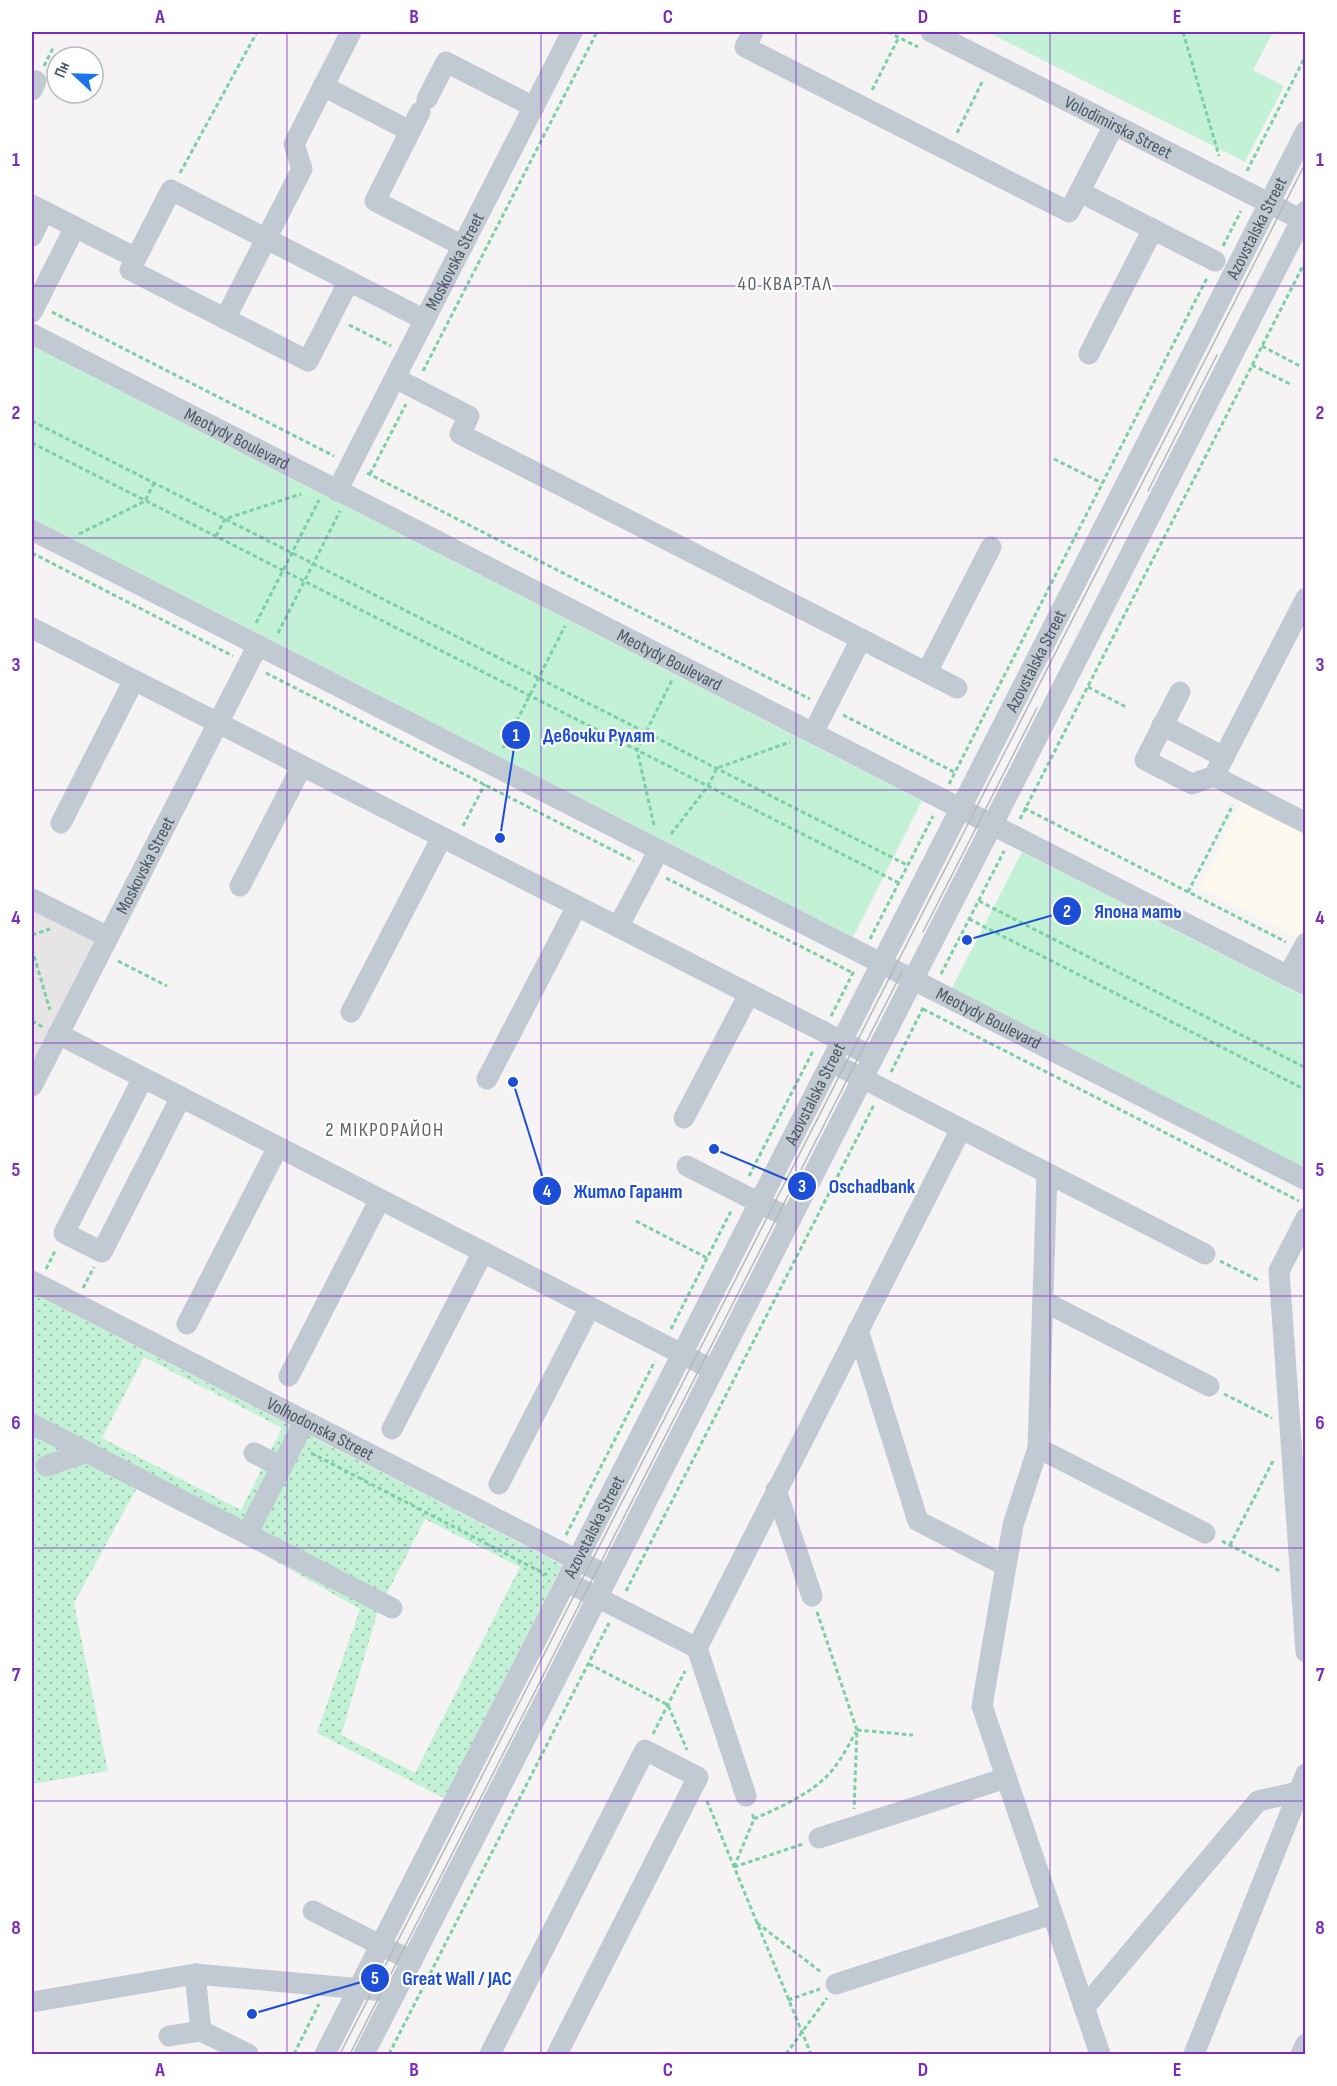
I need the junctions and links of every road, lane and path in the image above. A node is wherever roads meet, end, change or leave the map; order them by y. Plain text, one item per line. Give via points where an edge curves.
1 (257, 32) edge
2 (351, 32) edge
3 (572, 32) edge
4 (597, 32) edge
5 (753, 32) edge
6 (931, 32) edge
7 (1183, 32) edge
8 (899, 37) dead end
9 (1305, 55) edge
10 (984, 80) dead end
11 (323, 86) junction
12 (534, 107) junction
13 (863, 107) junction
14 (419, 114) junction
15 (1114, 125) junction
16 (1305, 131) edge
17 (948, 150) junction
18 (1219, 156) dead end
19 (1247, 170) dead end
20 (171, 190) junction
21 (1080, 192) junction
22 (1269, 203) junction
23 (38, 208) edge
24 (1241, 211) dead end
25 (1304, 218) edge
26 (75, 227) junction
27 (1153, 229) junction
28 (32, 236) edge
29 (266, 239) junction
30 (463, 246) junction
31 (136, 258) junction
32 (1305, 260) edge
33 (1215, 261) junction
34 (349, 281) junction
35 (34, 308) edge
36 (331, 316) junction
37 (225, 319) junction
38 (425, 320) junction
39 (32, 334) edge
40 (1262, 346) junction
41 (396, 349) dead end
42 (1089, 354) dead end
43 (1252, 365) junction
44 (1300, 366) dead end
45 (395, 378) junction
46 (1290, 384) dead end
47 (414, 388) junction
48 (32, 421) edge
49 (32, 443) edge
50 (1054, 459) dead end
51 (351, 464) junction
52 (370, 474) junction
53 (154, 483) junction
54 (1102, 483) junction
55 (337, 491) junction
56 (146, 501) junction
57 (225, 519) junction
58 (32, 530) edge
59 (216, 536) junction
60 (59, 544) junction
61 (991, 547) dead end
62 (292, 553) junction
63 (33, 554) edge
64 (314, 564) junction
65 (283, 570) junction
66 (304, 581) junction
67 (586, 585) junction
68 (1305, 598) edge
69 (573, 611) junction
70 (32, 628) edge
71 (693, 639) junction
72 (861, 639) junction
73 (258, 645) junction
74 (248, 664) junction
75 (680, 665) junction
76 (927, 672) junction
77 (539, 678) junction
78 (134, 680) junction
79 (1088, 687) junction
80 (957, 688) dead end
81 (1180, 692) dead end
82 (530, 696) junction
83 (827, 707) junction
84 (1126, 707) dead end
85 (218, 723) junction
86 (1162, 725) junction
87 (646, 732) junction
88 (813, 733) junction
89 (637, 750) junction
90 (1224, 757) junction
91 (302, 766) junction
92 (717, 768) junction
93 (955, 773) junction
94 (1214, 776) junction
95 (708, 786) junction
96 (1240, 790) junction
97 (951, 804) junction
98 (1025, 809) junction
99 (61, 823) dead end
100 (1305, 823) edge
101 (992, 825) junction
102 (1012, 835) junction
103 (442, 837) junction
104 (654, 860) junction
105 (908, 865) junction
106 (899, 883) junction
107 (240, 886) dead end
108 (1188, 892) junction
109 (32, 899) edge
110 (978, 901) junction
111 (577, 906) junction
112 (969, 919) junction
113 (618, 927) junction
114 (104, 944) junction
115 (1304, 946) edge
116 (32, 949) edge
117 (862, 954) junction
118 (882, 963) junction
119 (853, 973) junction
120 (913, 980) junction
121 (1297, 980) edge
122 (167, 986) dead end
123 (933, 990) junction
124 (749, 994) junction
125 (923, 1009) junction
126 (351, 1012) dead end
127 (823, 1032) junction
128 (58, 1034) junction
129 (842, 1041) junction
130 (873, 1058) junction
131 (831, 1062) junction
132 (1305, 1068) edge
133 (143, 1078) junction
134 (862, 1078) junction
135 (488, 1079) dead end
136 (32, 1086) edge
137 (882, 1089) junction
138 (1305, 1090) edge
139 (181, 1097) junction
140 (684, 1118) dead end
141 (961, 1129) junction
142 (278, 1147) junction
143 (687, 1166) dead end
144 (1047, 1173) junction
145 (1305, 1180) edge
146 (750, 1198) junction
147 (380, 1199) junction
148 (1305, 1204) edge
149 (1305, 1218) edge
150 (790, 1219) junction
151 (636, 1221) dead end
152 (64, 1233) junction
153 (102, 1252) junction
154 (483, 1252) junction
155 (1206, 1254) joint
156 (707, 1258) junction
157 (35, 1282) edge
158 (1280, 1292) junction
159 (1043, 1301) junction
160 (75, 1304) junction
161 (590, 1307) junction
162 (187, 1324) dead end
163 (858, 1330) junction
164 (663, 1344) junction
165 (682, 1354) junction
166 (713, 1370) junction
167 (289, 1376) dead end
168 (1209, 1386) joint
169 (305, 1421) junction
170 (32, 1424) edge
171 (392, 1429) dead end
172 (1298, 1431) edge
173 (293, 1444) junction
174 (1038, 1448) junction
175 (87, 1452) junction
176 (254, 1453) dead end
177 (1275, 1457) dead end
178 (46, 1466) dead end
179 (282, 1467) junction
180 (499, 1484) dead end
181 (776, 1490) junction
182 (1206, 1533) joint
183 (247, 1534) junction
184 (562, 1544) dead end
185 (1230, 1545) junction
186 (577, 1561) junction
187 (1006, 1566) junction
188 (547, 1574) dead end
189 (608, 1576) junction
190 (632, 1580) dead end
191 (567, 1582) junction
192 (1303, 1583) edge
193 (812, 1596) joint
194 (597, 1597) junction
195 (392, 1608) dead end
196 (614, 1615) dead end
197 (697, 1648) junction
198 (1305, 1652) edge
199 (588, 1664) junction
200 (668, 1705) junction
201 (857, 1730) junction
202 (913, 1735) dead end
203 (645, 1750) junction
204 (698, 1777) junction
205 (1006, 1778) junction
206 (1302, 1783) edge
207 (746, 1796) dead end
208 (854, 1827) junction
209 (819, 1839) joint
210 (734, 1867) junction
211 (313, 1911) dead end
212 (1052, 1914) junction
213 (757, 1922) junction
214 (381, 1946) junction
215 (412, 1961) junction
216 (195, 1974) junction
217 (836, 1984) junction
218 (328, 1986) junction
219 (359, 1988) junction
220 (396, 1992) junction
221 (788, 2000) junction
222 (32, 2002) edge
223 (1084, 2008) junction
224 (201, 2031) junction
225 (802, 2033) junction
226 (169, 2036) dead end
227 (1305, 2044) edge
228 (331, 2053) edge
229 (248, 2055) edge
230 (294, 2055) edge
231 (364, 2055) edge
232 (389, 2055) edge
233 (490, 2055) edge
234 (557, 2055) edge
235 (786, 2055) edge
236 (811, 2055) edge
237 (1100, 2055) edge
238 (1194, 2055) edge
239 (1301, 2055) edge

1 - 20 path
2 - 11 street
3 - 12 street, Moskovska Street
4 - 47 path
5 - 13 street via 745,47
6 - 15 street, Volodimirska Street
7 - 18 path
8 - 13 path
9 - 19 path
10 - 17 path
11 - 14 street
11 - 29 street via 294,144 302,169
12 - 14 street via 446,62
12 - 30 street, Moskovska Street
13 - 17 street
14 - 30 street via 375,201
15 - 21 street
15 - 22 street, Volodimirska Street
16 - 22 street, Azovstalska Street
17 - 21 street via 1069,212
20 - 29 street
20 - 31 street
21 - 27 street
22 - 25 street, Volodimirska Street
22 - 97 street, Azovstalska Street
23 - 26 street
23 - 28 street
24 - 33 path
25 - 101 street, Azovstalska Street
26 - 31 street
26 - 35 street
27 - 33 street
27 - 42 street
29 - 34 street
29 - 37 street
30 - 38 street, Moskovska Street
31 - 37 street via 130,270
32 - 40 path
33 - 54 path
34 - 36 street
34 - 38 street
35 - 51 path
36 - 37 street via 308,361
36 - 41 path
38 - 45 street, Moskovska Street
39 - 55 street, Meotydy Boulevard
40 - 43 path
40 - 44 path
43 - 46 path
43 - 79 path
45 - 47 street
45 - 51 street, Moskovska Street
47 - 52 path
47 - 72 street via 469,416 460,434
48 - 53 path
49 - 56 path
50 - 54 path
51 - 52 path
51 - 55 street, Moskovska Street
52 - 67 path
53 - 56 path
53 - 57 path
54 - 93 path
55 - 57 path
55 - 62 path
55 - 64 path
55 - 69 street, Meotydy Boulevard
56 - 59 path
56 - 60 path
57 - 59 path
57 - 62 path
58 - 60 street, Meotydy Boulevard
59 - 65 path
60 - 63 path
60 - 73 street, Meotydy Boulevard
61 - 76 street
62 - 64 path
62 - 65 path
63 - 74 path
64 - 66 path
64 - 77 path
65 - 66 path
65 - 73 path
66 - 73 path
66 - 82 path
67 - 69 path
67 - 71 path
68 - 90 street
69 - 75 street, Meotydy Boulevard
69 - 77 path
70 - 78 street
71 - 75 path
71 - 83 path
72 - 76 street
72 - 83 street
73 - 74 street, Moskovska Street
73 - 104 street, Meotydy Boulevard
74 - 85 street, Moskovska Street
74 - 104 path
75 - 87 path
75 - 88 street, Meotydy Boulevard
76 - 80 street
77 - 82 path
77 - 87 path
78 - 85 street
78 - 99 street
79 - 84 path
79 - 98 path
81 - 86 street
82 - 89 path
83 - 88 street
83 - 93 path
85 - 91 street
85 - 114 street, Moskovska Street
86 - 90 street
86 - 94 street via 1145,760 1192,784
87 - 89 path
87 - 92 path
88 - 92 path
88 - 97 street, Meotydy Boulevard
89 - 95 path
89 - 104 path
90 - 94 street
91 - 103 street
91 - 107 street
92 - 95 path
92 - 105 path
93 - 97 path
94 - 96 street
95 - 104 path
95 - 106 path
96 - 100 street
96 - 108 path
97 - 101 street, Meotydy Boulevard
97 - 105 path
97 - 118 street, Azovstalska Street
98 - 102 path
98 - 108 path
101 - 102 street, Meotydy Boulevard
101 - 120 street, Azovstalska Street
102 - 110 path
102 - 121 street, Meotydy Boulevard
103 - 111 street
103 - 126 street
104 - 113 street
104 - 117 street, Meotydy Boulevard
104 - 119 path
105 - 106 path
106 - 117 path
108 - 115 path
109 - 114 street
110 - 112 path
110 - 132 path
111 - 113 street
111 - 135 street
112 - 123 path
112 - 138 path
113 - 124 street
114 - 122 path
114 - 128 street, Moskovska Street
115 - 121 street
116 - 128 path
117 - 118 street, Meotydy Boulevard
117 - 119 path
118 - 120 street, Meotydy Boulevard
118 - 129 street, Azovstalska Street
119 - 127 path
120 - 123 street, Meotydy Boulevard
120 - 130 street, Azovstalska Street
123 - 125 path
123 - 145 street, Meotydy Boulevard
124 - 127 street
124 - 140 street
125 - 137 path
125 - 148 path
127 - 129 street
127 - 146 path
128 - 133 street
128 - 136 street, Moskovska Street
129 - 130 street
129 - 131 street, Azovstalska Street
130 - 134 street, Azovstalska Street
131 - 134 street
131 - 146 street, Azovstalska Street
133 - 139 street
133 - 152 street
134 - 137 street
134 - 150 street, Azovstalska Street
137 - 141 street
137 - 190 path
139 - 142 street
139 - 153 street
141 - 144 street
141 - 163 street
142 - 147 street
142 - 162 street
143 - 146 street
144 - 155 street
144 - 159 street
146 - 150 street
146 - 156 path
146 - 165 street, Azovstalska Street
147 - 154 street
147 - 167 street
149 - 158 street via 1279,1271
150 - 166 street, Azovstalska Street
151 - 156 path
152 - 153 street
152 - 157 path
153 - 160 path
154 - 161 street
154 - 171 street
155 - 158 path
156 - 164 path
157 - 160 street, Volhodonska Street
158 - 172 street
159 - 168 street
159 - 174 street
160 - 169 street, Volhodonska Street
161 - 164 street
161 - 180 street
163 - 181 street
163 - 187 street via 918,1521
164 - 165 street
164 - 184 path
165 - 166 street
165 - 186 street, Azovstalska Street
166 - 189 street, Azovstalska Street
168 - 172 path
169 - 173 street
169 - 186 street, Volhodonska Street
170 - 175 street
172 - 192 street
173 - 179 street
173 - 188 path
174 - 182 street
174 - 187 street via 1013,1525
175 - 178 street
175 - 183 street
176 - 179 street
177 - 185 path
179 - 183 street
181 - 193 street
181 - 197 street
182 - 185 path
183 - 195 street
185 - 192 path
186 - 189 street, Volhodonska Street
186 - 191 street, Azovstalska Street
187 - 205 street via 982,1706
189 - 194 street, Azovstalska Street
191 - 194 street
191 - 214 street, Azovstalska Street
192 - 198 street
193 - 201 path
194 - 197 street
194 - 215 street, Azovstalska Street
196 - 199 path
197 - 200 path
197 - 207 street
199 - 200 path
199 - 232 path
200 - 203 path
200 - 204 path
201 - 202 path
201 - 208 path
201 - 210 path via 824,1779 790,1802 754,1819
203 - 204 street
203 - 233 street
204 - 210 path
204 - 234 street
205 - 208 street
205 - 212 street
206 - 223 street via 1258,1801
206 - 238 street
208 - 209 street
209 - 210 path
210 - 213 path
211 - 214 street
212 - 217 street
212 - 223 street
213 - 217 path
213 - 221 path
214 - 215 street
214 - 219 street, Azovstalska Street
215 - 220 street, Azovstalska Street
216 - 218 street
216 - 222 street
216 - 224 street
217 - 221 path
217 - 225 path
218 - 219 street
218 - 230 path
219 - 220 street
219 - 228 street, Azovstalska Street
220 - 231 street, Azovstalska Street
221 - 225 path
223 - 237 street
224 - 226 street
224 - 229 street
225 - 235 path
225 - 236 path
227 - 239 street

